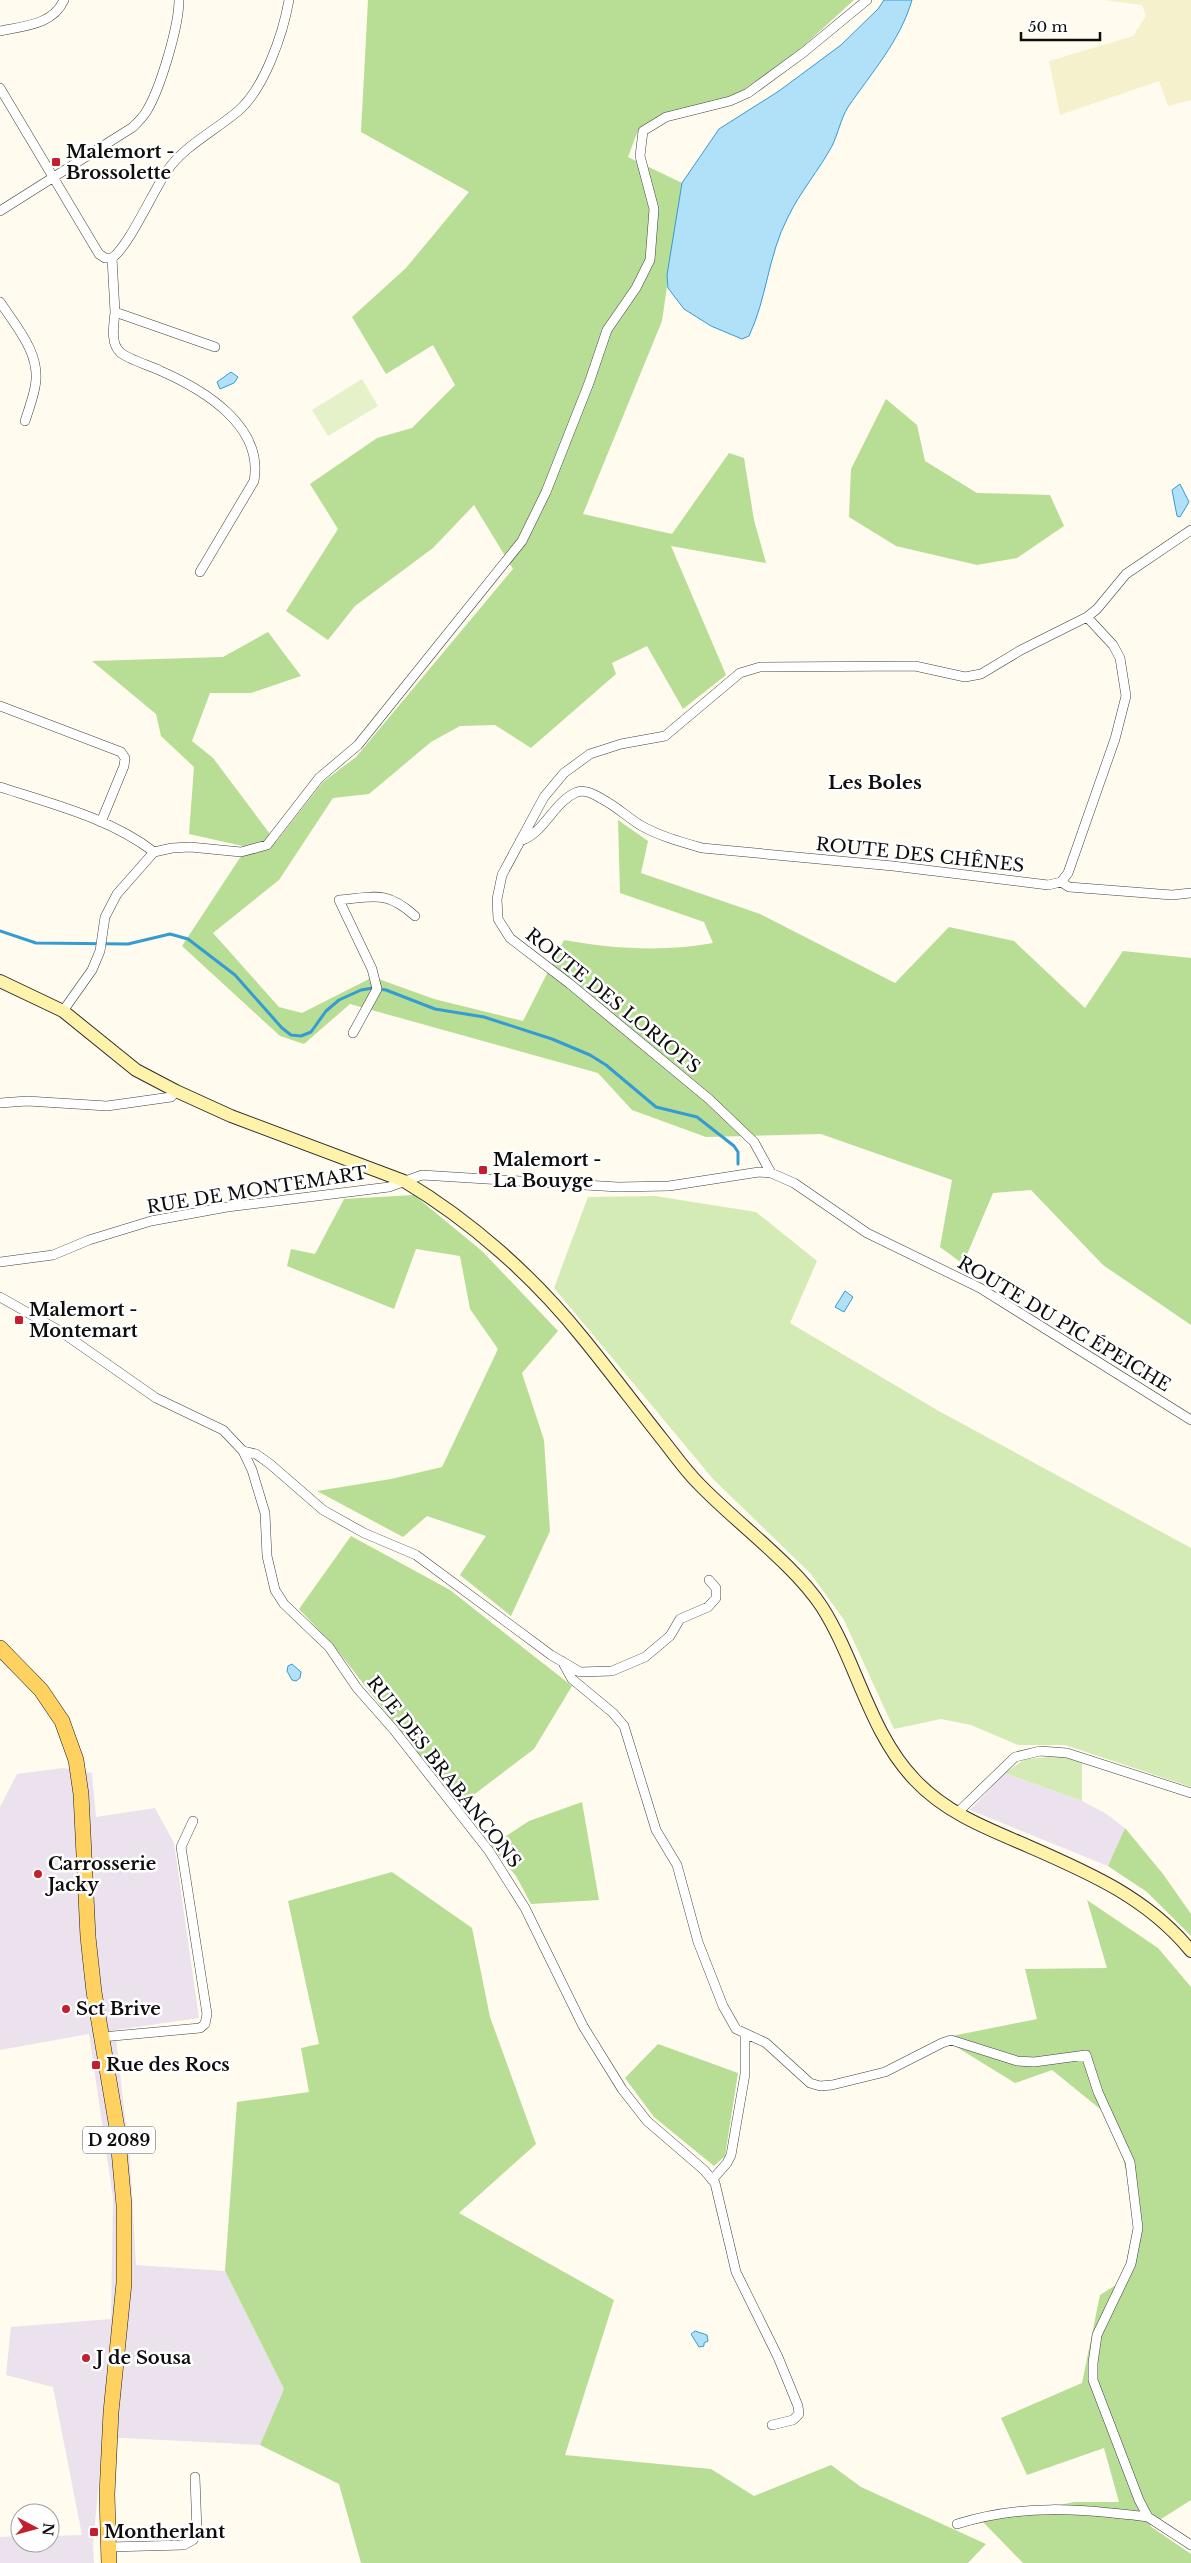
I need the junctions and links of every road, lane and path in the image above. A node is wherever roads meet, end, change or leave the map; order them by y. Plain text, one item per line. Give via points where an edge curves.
1 (64, 0) edge
2 (179, 0) edge
3 (289, 0) edge
4 (867, 0) edge
5 (0, 31) edge
6 (0, 88) edge
7 (53, 176) junction
8 (0, 211) edge
9 (112, 258) junction
10 (0, 302) edge
11 (115, 312) junction
12 (216, 347) dead end
13 (25, 420) dead end
14 (1191, 530) edge
15 (200, 572) dead end
16 (1087, 617) junction
17 (0, 706) edge
18 (0, 787) edge
19 (101, 822) junction
20 (520, 841) junction
21 (154, 852) junction
22 (1060, 882) junction
23 (1191, 894) edge
24 (415, 916) dead end
25 (0, 980) edge
26 (63, 1012) junction
27 (353, 1034) dead end
28 (176, 1091) junction
29 (0, 1103) edge
30 (771, 1173) junction
31 (404, 1181) junction
32 (0, 1262) edge
33 (0, 1297) edge
34 (1191, 1420) edge
35 (243, 1451) junction
36 (709, 1580) dead end
37 (0, 1648) edge
38 (562, 1661) junction
39 (1191, 1793) edge
40 (957, 1813) junction
41 (193, 1821) dead end
42 (1191, 1951) edge
43 (744, 2034) junction
44 (102, 2037) junction
45 (712, 2180) junction
46 (772, 2425) dead end
47 (195, 2477) dead end
48 (1148, 2517) junction
49 (957, 2524) dead end
50 (1191, 2545) edge
51 (109, 2546) junction
52 (110, 2563) edge

1 - 5 street via 44,21
2 - 7 street via 179,16 155,95 146,113 133,126
3 - 9 street via 286,18 260,85 239,110 167,170 122,247
4 - 21 street via 748,93 730,101 666,117 643,131 640,156 654,209 650,260 636,288 607,330 546,492 522,541 358,746 319,778 267,844 241,852 190,847
6 - 7 street
7 - 8 street
7 - 9 street via 99,254
9 - 11 street
10 - 13 street via 31,350 35,366 36,385
11 - 12 street
11 - 15 street via 114,342 120,352 184,380 224,407 247,440 255,458 254,481
14 - 16 street, ROUTE DES LORIOTS via 1126,574 1097,610
16 - 20 street, ROUTE DES LORIOTS via 973,676 914,666 760,666 740,673 665,736 590,754 564,773 544,797
16 - 22 street via 1113,645 1120,658 1126,696 1115,739 1084,828 1068,873
17 - 19 street via 121,752 124,766
18 - 19 street
19 - 21 street
20 - 22 street, ROUTE DES CHÊNES via 531,837 566,799 579,791 607,801 640,825 673,840 702,848 894,866 1048,885
20 - 30 street, ROUTE DES LORIOTS via 502,875 497,899 498,919 510,938 709,1099 754,1142
21 - 26 street via 118,894 105,917 100,951 92,970
22 - 23 street via 1078,888
24 - 27 street via 388,897 339,900 372,969 378,989
25 - 26 main road
26 - 28 main road via 136,1070
28 - 29 street via 171,1097 106,1106 27,1101
28 - 31 main road via 231,1116
30 - 31 street, ROUTE DU PIC ÉPEICHE via 669,1186 618,1187 422,1175
30 - 34 street, ROUTE DU PIC ÉPEICHE via 794,1183 866,1233 980,1288
31 - 32 street, RUE DE MONTEMART via 389,1187 227,1207 151,1221 88,1240 53,1255
31 - 40 main road via 512,1261 579,1334 696,1481 804,1584 836,1631 897,1758 934,1799
33 - 35 street, RUE DES BRABANCONS via 60,1331 156,1398 223,1430
35 - 38 street via 256,1454 270,1464 323,1510 364,1533 416,1555
35 - 45 street, RUE DES BRABANCONS via 265,1513 267,1556 275,1590 284,1604 330,1647 357,1688 489,1851 526,1908 583,2026 622,2088 647,2121
36 - 38 street via 716,1588 716,1598 708,1607 680,1619 670,1636 645,1657 612,1671 580,1672
37 - 44 main road, D 2089 via 41,1690 62,1721 76,1760 81,1794 88,1937
38 - 43 street via 572,1680 613,1712 624,1726 656,1830 677,1865 698,1942 723,2006 736,2029
39 - 40 street via 1067,1753 1040,1751 1015,1757
40 - 42 main road via 1134,1897 1163,1920
41 - 44 street via 181,1847 207,2014 205,2024 200,2028
43 - 45 street via 745,2074 731,2155
43 - 48 street via 766,2043 810,2083 820,2086 832,2086 885,2072 951,2040 1017,2061 1086,2055 1098,2092 1130,2162 1138,2228 1131,2264 1097,2335 1093,2380
44 - 51 main road, D 2089 via 120,2155 125,2249 109,2440
45 - 46 street, RUE DES BRABANCONS via 736,2272 798,2406 799,2414 793,2420
47 - 51 street via 196,2532 193,2540 184,2545
48 - 49 street via 1078,2508 1018,2511
48 - 50 street
51 - 52 main road, D 2089

